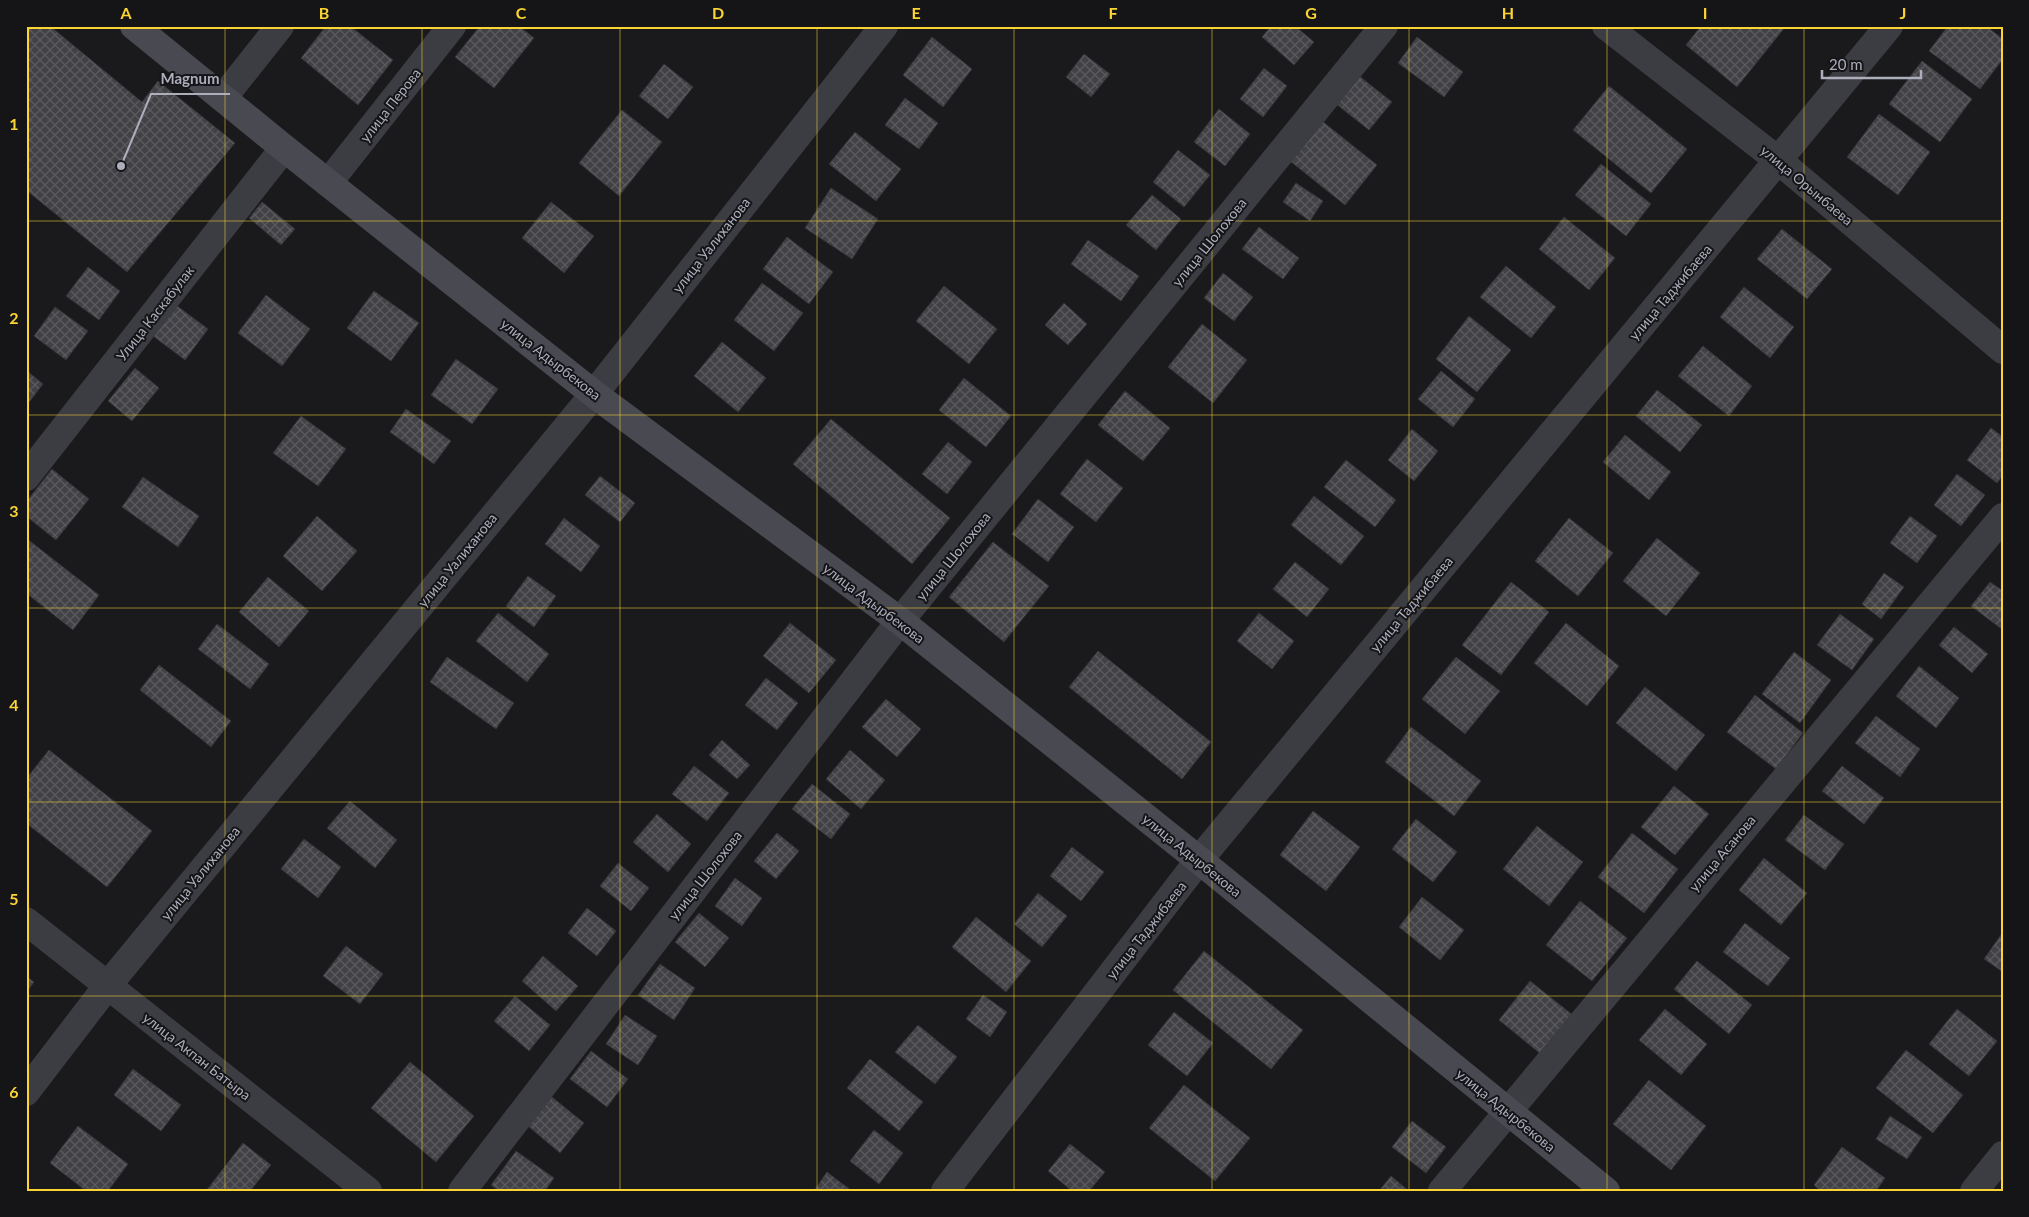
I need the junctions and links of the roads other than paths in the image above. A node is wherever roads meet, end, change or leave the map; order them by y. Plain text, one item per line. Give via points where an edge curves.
1 (134, 26) edge
2 (280, 26) edge
3 (452, 26) edge
4 (884, 26) edge
5 (1384, 26) edge
6 (1606, 26) edge
7 (1889, 26) edge
8 (223, 98) junction
9 (284, 148) junction
10 (1779, 161) junction
11 (328, 184) junction
12 (2003, 350) edge
13 (594, 394) junction
14 (26, 477) edge
15 (2003, 517) edge
16 (900, 621) junction
17 (1199, 860) junction
18 (26, 921) edge
19 (108, 985) junction
20 (26, 1092) edge
21 (1507, 1110) junction
22 (2003, 1155) edge
23 (368, 1191) edge
24 (462, 1191) edge
25 (944, 1191) edge
26 (1442, 1191) edge
27 (1606, 1191) edge
28 (1974, 1191) edge

1 - 8 main road, улица Адырбекова
2 - 8 street
3 - 11 street, улица Перова
4 - 13 street, улица Уалиханова
5 - 16 street, улица Шолохова
6 - 10 street, улица Орынбаева
7 - 10 street, улица Таджибаева
8 - 9 main road, улица Адырбекова
9 - 11 main road, улица Адырбекова
9 - 14 street, Улица Каскабулак
10 - 12 street, улица Орынбаева
10 - 17 street, улица Таджибаева
11 - 13 main road, улица Адырбекова
13 - 16 main road, улица Адырбекова
13 - 19 street, улица Уалиханова
15 - 21 street, улица Асанова
16 - 17 main road, улица Адырбекова
16 - 24 street, улица Шолохова
17 - 21 main road, улица Адырбекова
17 - 25 street, улица Таджибаева
18 - 19 street, улица Акпан Батыра
19 - 20 street, улица Уалиханова
19 - 23 street, улица Акпан Батыра
21 - 26 street, улица Асанова
21 - 27 main road, улица Адырбекова
22 - 28 street

